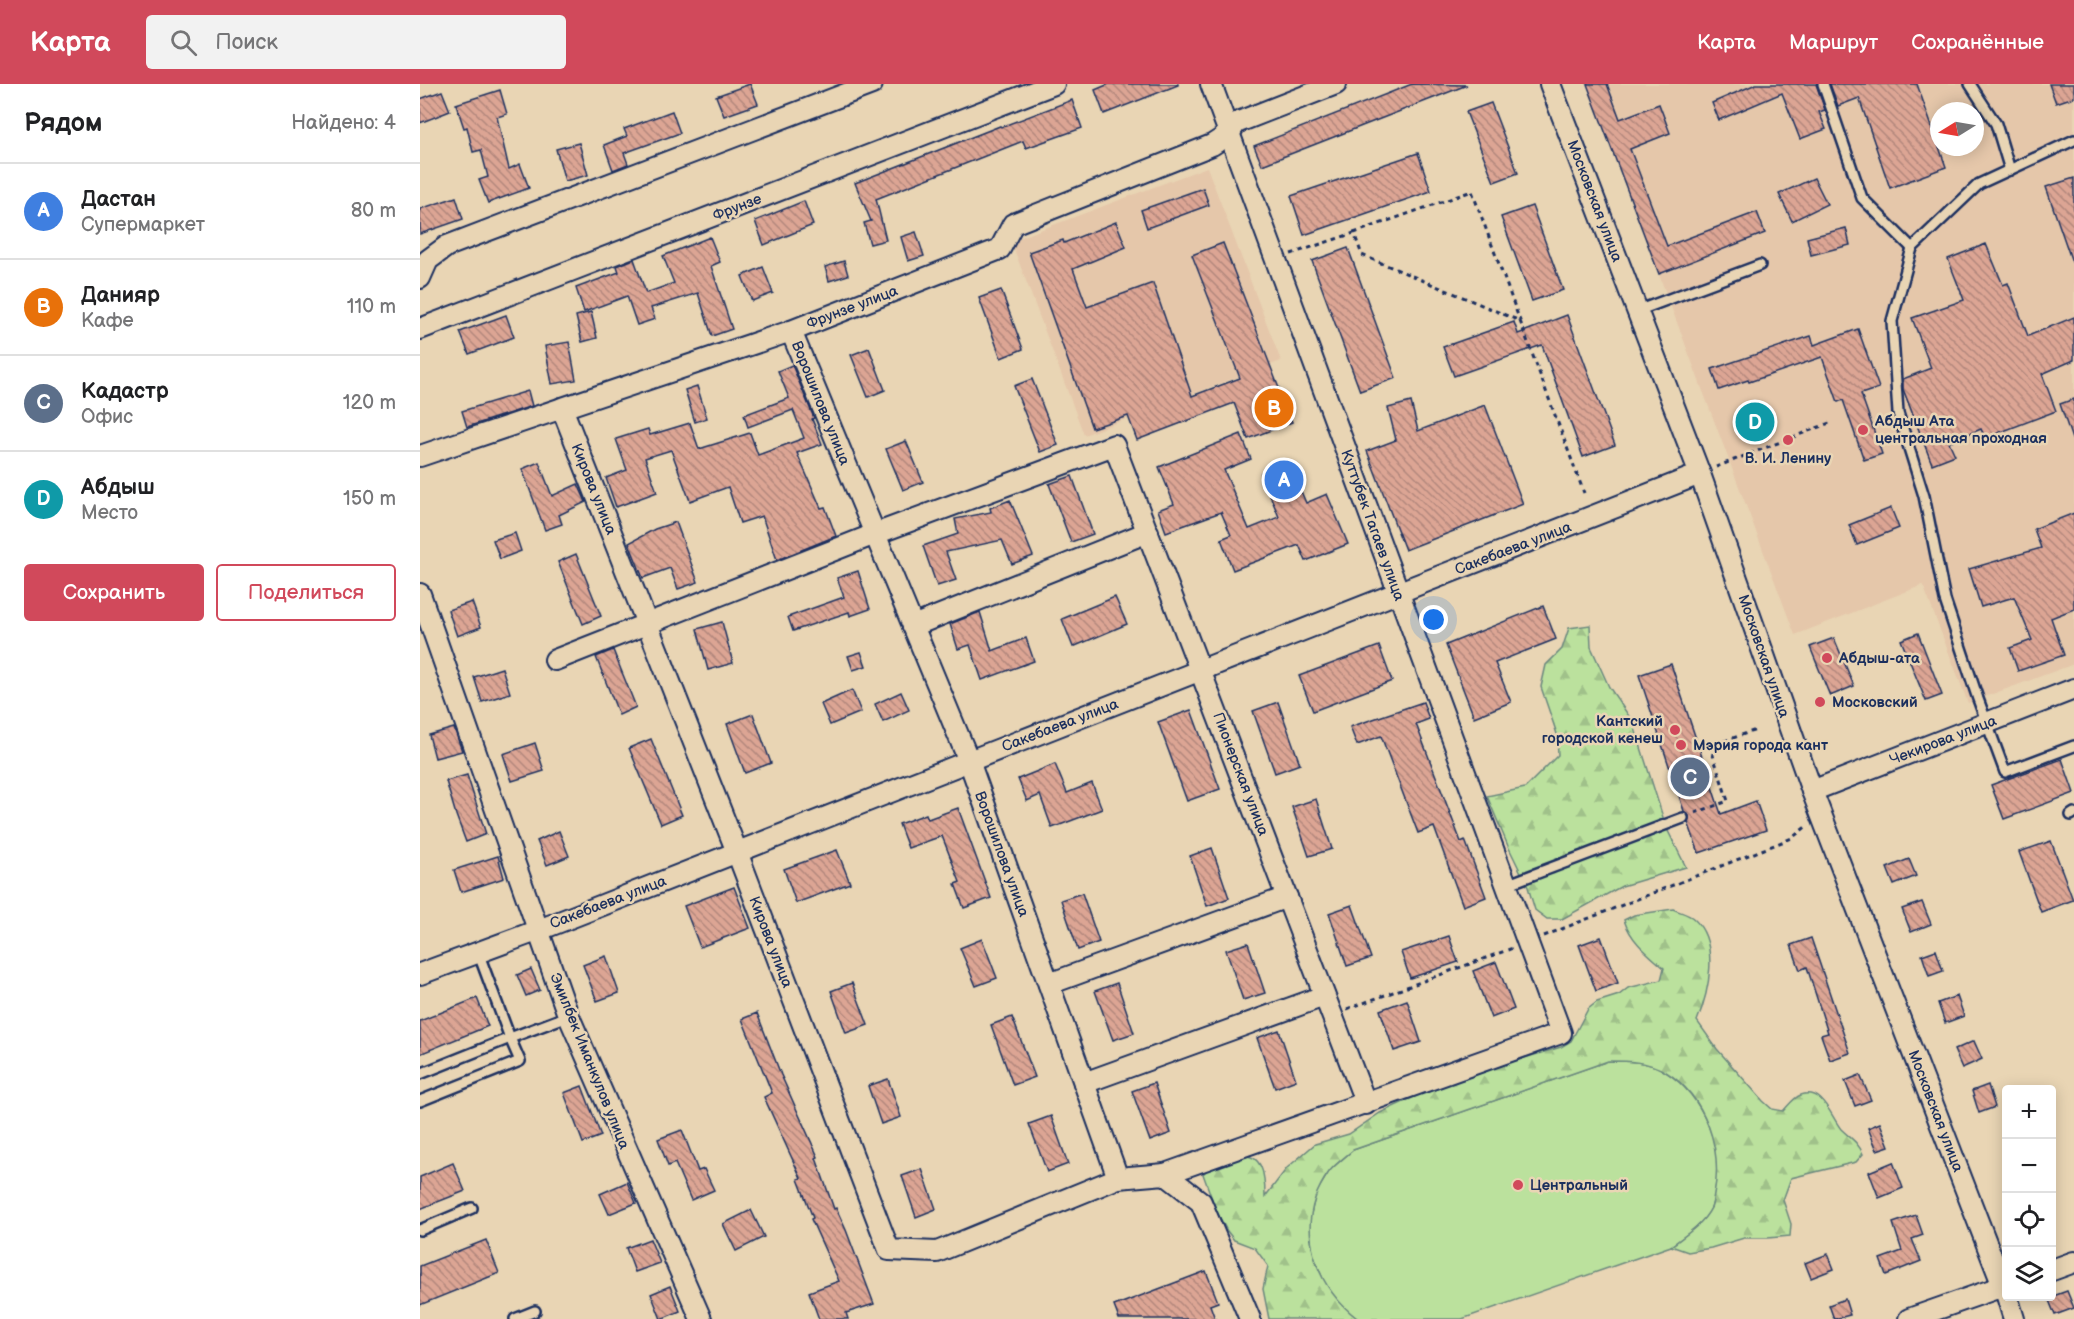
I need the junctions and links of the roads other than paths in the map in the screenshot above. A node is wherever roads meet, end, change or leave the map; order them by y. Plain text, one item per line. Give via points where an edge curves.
1 (872, 84) edge
2 (1054, 84) edge
3 (1211, 84) edge
4 (1336, 84) edge
5 (1550, 84) edge
6 (1823, 84) edge
7 (1970, 84) edge
8 (1229, 134) junction
9 (2074, 141) edge
10 (2010, 170) junction
11 (1912, 248) junction
12 (1760, 265) dead end
13 (420, 278) edge
14 (1637, 311) junction
15 (420, 329) edge
16 (791, 331) junction
17 (562, 408) junction
18 (420, 456) edge
19 (1700, 474) junction
20 (1148, 532) junction
21 (875, 534) junction
22 (1398, 592) junction
23 (420, 594) edge
24 (647, 624) junction
25 (913, 626) junction
26 (555, 660) dead end
27 (1201, 670) junction
28 (2074, 689) edge
29 (1987, 723) junction
30 (2074, 746) edge
31 (969, 761) junction
32 (1812, 792) junction
33 (1683, 818) road end
34 (737, 852) junction
35 (1506, 885) junction
36 (1287, 897) junction
37 (539, 930) junction
38 (478, 952) junction
39 (420, 974) edge
40 (1049, 984) junction
41 (1324, 996) junction
42 (568, 1016) junction
43 (510, 1038) junction
44 (420, 1074) edge
45 (1084, 1083) junction
46 (420, 1101) edge
47 (1366, 1104) junction
48 (1165, 1174) junction
49 (1118, 1178) junction
50 (472, 1208) dead end
51 (420, 1230) edge
52 (2074, 1262) edge
53 (2056, 1269) edge
54 (2002, 1281) edge
55 (2002, 1292) edge
56 (2009, 1301) edge
57 (535, 1311) dead end
58 (515, 1319) edge
59 (701, 1319) edge
60 (1250, 1319) edge
61 (1908, 1319) edge
62 (2014, 1319) edge

1 - 13 street via 447,246 428,260
2 - 15 street, Фрунзе
3 - 8 street, Куттубек Тагаев улица
4 - 8 street, Фрунзе улица via 1236,123
5 - 14 street, Московская улица
6 - 11 lane via 1862,198
7 - 10 lane via 1996,124
8 - 16 street, Фрунзе улица via 1212,145 1013,224 1000,249
8 - 22 street, Куттубек Тагаев улица
9 - 10 lane
10 - 11 lane via 1978,184
11 - 29 lane via 1892,321 1898,413 1924,496 1945,600
12 - 14 lane
14 - 19 street, Московская улица
16 - 17 street, Фрунзе улица
16 - 21 street, Ворошилова улица
17 - 18 street, Фрунзе улица
17 - 24 street, Кирова улица
19 - 22 street, Сакебаева улица
19 - 32 street, Московская улица
20 - 21 street, Пионерская улица via 1114,445
20 - 25 street
20 - 27 street, Пионерская улица
21 - 24 street
21 - 25 street, Ворошилова улица
22 - 27 street, Сакебаева улица
22 - 35 street, Куттубек Тагаев улица
23 - 37 street, Эмилбек Иманкулов улица
24 - 26 street
24 - 34 street, Кирова улица
25 - 31 street, Ворошилова улица
27 - 31 street, Сакебаева улица
27 - 36 street, Пионерская улица
28 - 29 street, Чекирова улица
29 - 30 lane via 2006,772
29 - 32 street, Чекирова улица
31 - 34 street, Сакебаева улица
31 - 40 street, Ворошилова улица
32 - 54 street, Московская улица
33 - 35 lane
34 - 37 street, Сакебаева улица
34 - 49 street, Кирова улица via 889,1250 937,1252
35 - 47 street, Куттубек Тагаев улица via 1561,1034
36 - 40 street
36 - 41 street, Пионерская улица
37 - 38 street, Сакебаева улица
37 - 42 street, Эмилбек Иманкулов улица
38 - 39 street, Сакебаева улица
38 - 43 lane
40 - 45 street, Ворошилова улица
41 - 45 street
41 - 47 street, Пионерская улица
42 - 43 lane
42 - 59 street, Эмилбек Иманкулов улица
43 - 44 lane
43 - 46 lane via 520,1061
45 - 49 street, Ворошилова улица
47 - 48 street
48 - 49 street
48 - 60 street via 1202,1202
50 - 51 lane
52 - 53 street
55 - 61 street
56 - 62 street, Московская улица
57 - 58 lane

